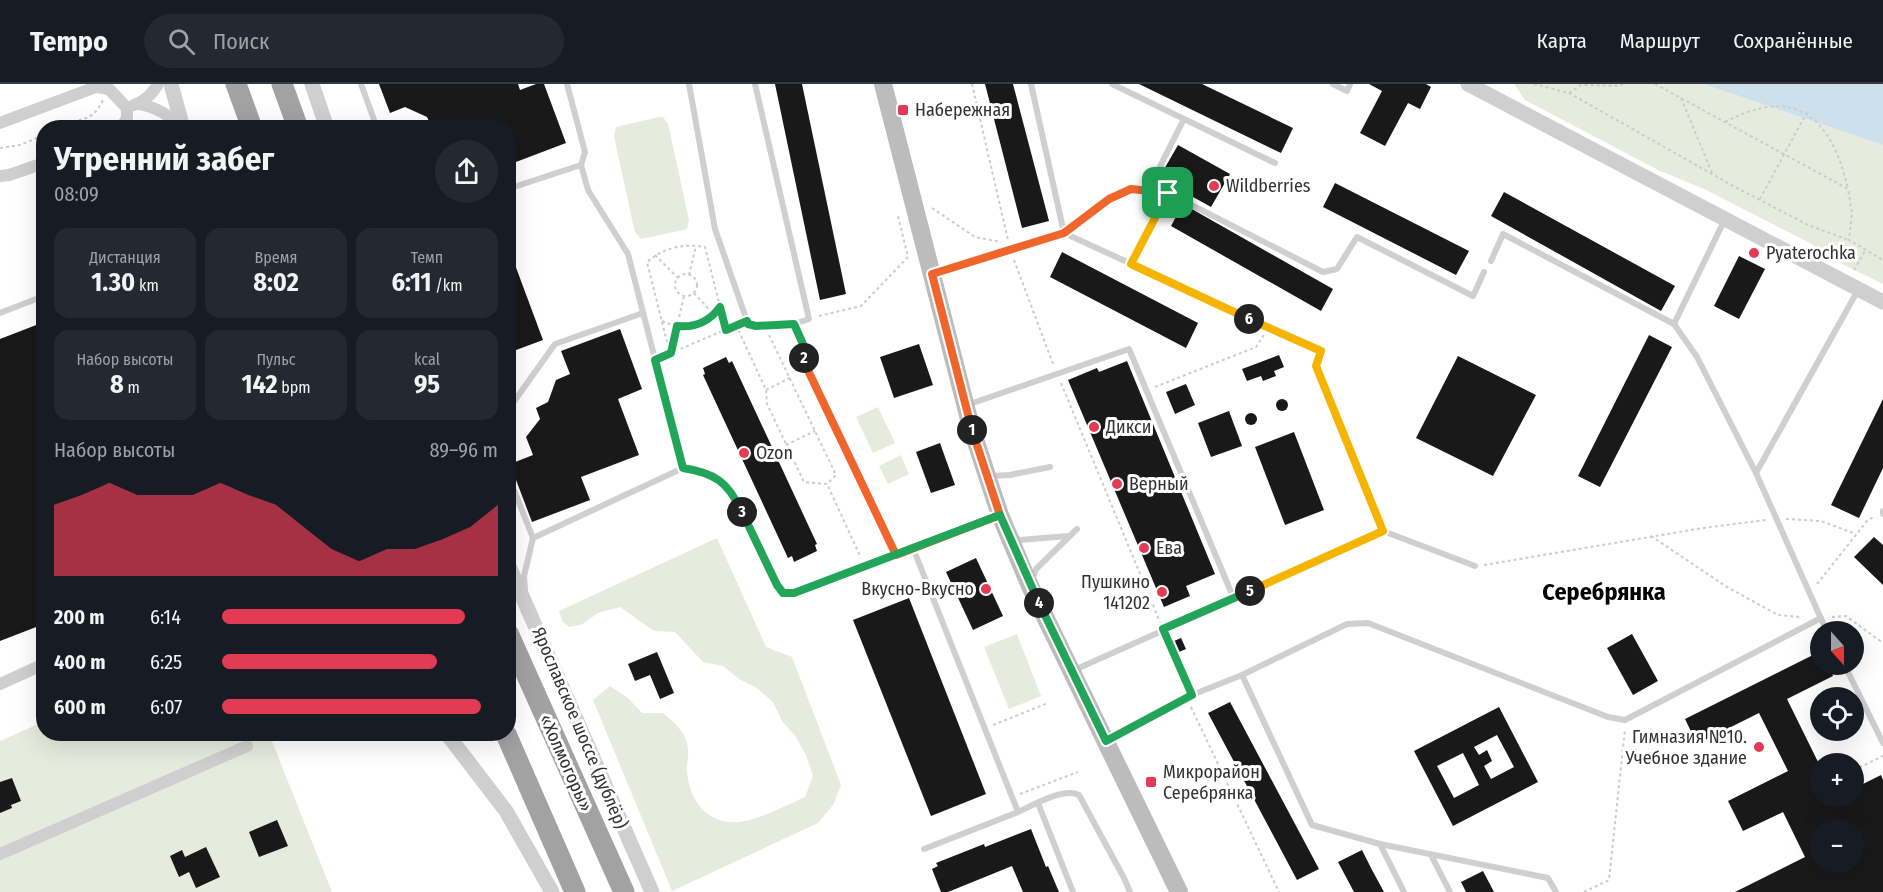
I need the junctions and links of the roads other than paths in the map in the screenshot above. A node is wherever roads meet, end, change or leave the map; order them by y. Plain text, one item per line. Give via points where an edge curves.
1 (158, 84) edge
2 (171, 84) edge
3 (236, 84) edge
4 (282, 84) edge
5 (312, 84) edge
6 (361, 84) edge
7 (567, 84) edge
8 (688, 84) edge
9 (755, 84) edge
10 (883, 84) edge
11 (1031, 84) edge
12 (1112, 84) edge
13 (1333, 84) edge
14 (1350, 84) edge
15 (1468, 84) edge
16 (100, 86) edge
17 (133, 106) junction
18 (1184, 119) junction
19 (126, 120) edge
20 (174, 120) edge
21 (179, 120) edge
22 (249, 120) edge
23 (295, 120) edge
24 (324, 120) edge
25 (374, 120) edge
26 (0, 123) edge
27 (1275, 163) dead end
28 (581, 165) junction
29 (36, 166) edge
30 (0, 176) edge
31 (516, 186) edge
32 (1148, 190) junction
33 (1168, 193) junction
34 (1725, 219) junction
35 (1064, 233) junction
36 (1491, 261) dead end
37 (1131, 264) junction
38 (1484, 272) dead end
39 (932, 274) junction
40 (1858, 289) junction
41 (36, 299) edge
42 (1883, 302) edge
43 (0, 312) edge
44 (643, 312) junction
45 (794, 324) junction
46 (1674, 324) junction
47 (516, 399) edge
48 (966, 405) junction
49 (1050, 467) dead end
50 (683, 468) junction
51 (1756, 473) junction
52 (987, 476) junction
53 (516, 496) edge
54 (1000, 515) junction
55 (1077, 529) dead end
56 (1383, 531) junction
57 (1007, 533) junction
58 (1068, 536) junction
59 (533, 538) junction
60 (913, 548) junction
61 (896, 555) junction
62 (1475, 566) road end
63 (516, 582) edge
64 (1030, 586) junction
65 (1234, 599) junction
66 (1821, 618) junction
67 (1822, 621) edge
68 (539, 632) junction
69 (516, 651) edge
70 (36, 668) edge
71 (1072, 671) junction
72 (1242, 675) junction
73 (1849, 675) edge
74 (0, 684) edge
75 (452, 741) edge
76 (509, 741) edge
77 (1106, 741) junction
78 (1883, 743) edge
79 (247, 746) dead end
80 (1038, 804) junction
81 (1018, 812) junction
82 (1380, 844) junction
83 (924, 849) dead end
84 (0, 854) edge
85 (1431, 855) junction
86 (552, 892) edge
87 (575, 892) edge
88 (624, 892) edge
89 (652, 892) edge
90 (1073, 892) edge
91 (1130, 892) edge
92 (1179, 892) edge
93 (1404, 892) edge
94 (1449, 892) edge
95 (1556, 892) edge

1 - 17 street
2 - 21 street
3 - 22 highway
4 - 23 highway
5 - 24 street
6 - 25 lane
7 - 28 lane via 585,152
8 - 45 lane via 715,229 747,321 752,326
9 - 45 lane via 809,319
10 - 39 main road
11 - 35 lane
12 - 18 lane
13 - 14 lane via 1347,91
15 - 34 street
16 - 17 street
16 - 26 street
17 - 19 street
17 - 20 street via 157,108
18 - 27 lane
18 - 32 lane
28 - 31 lane
28 - 44 lane via 588,190 628,254
29 - 30 street
32 - 33 lane
32 - 35 lane via 1131,189 1109,199
33 - 37 lane
33 - 38 lane via 1323,272 1337,269 1357,237 1473,296
34 - 40 street
34 - 46 lane
35 - 37 lane
35 - 39 lane
36 - 46 lane via 1503,234
37 - 56 lane via 1321,351 1316,366
39 - 48 main road
40 - 42 street
40 - 51 lane
41 - 43 lane
44 - 47 lane via 555,344
44 - 50 lane
45 - 61 lane via 803,344 804,362
46 - 51 lane via 1696,357
48 - 52 main road
48 - 65 lane via 1130,349
49 - 52 lane
50 - 59 lane
50 - 61 lane via 701,471 734,494 783,593 794,593
51 - 66 lane
52 - 54 main road
53 - 59 lane
54 - 57 main road
54 - 60 lane
55 - 58 lane
56 - 62 lane
56 - 65 lane
57 - 58 lane via 1020,540
57 - 64 main road
58 - 64 lane via 1036,569
59 - 68 lane via 524,576 526,600
60 - 61 lane
60 - 81 lane
63 - 68 street, Ярославское шоссе (дублёр)
64 - 71 main road
65 - 71 lane
66 - 67 lane
66 - 72 lane via 1625,720 1608,717 1368,623 1347,624
68 - 89 street, Ярославское шоссе (дублёр)
69 - 88 highway, «Холмогоры»
70 - 74 street
71 - 77 main road
72 - 77 lane via 1192,695
72 - 82 lane via 1312,825
73 - 78 lane
75 - 86 street via 506,811
76 - 87 highway
77 - 92 main road
79 - 84 street
80 - 81 lane
80 - 90 lane
80 - 91 lane via 1072,791 1079,795
81 - 83 lane
82 - 85 lane
82 - 93 lane
85 - 94 lane
85 - 95 lane via 1548,878

